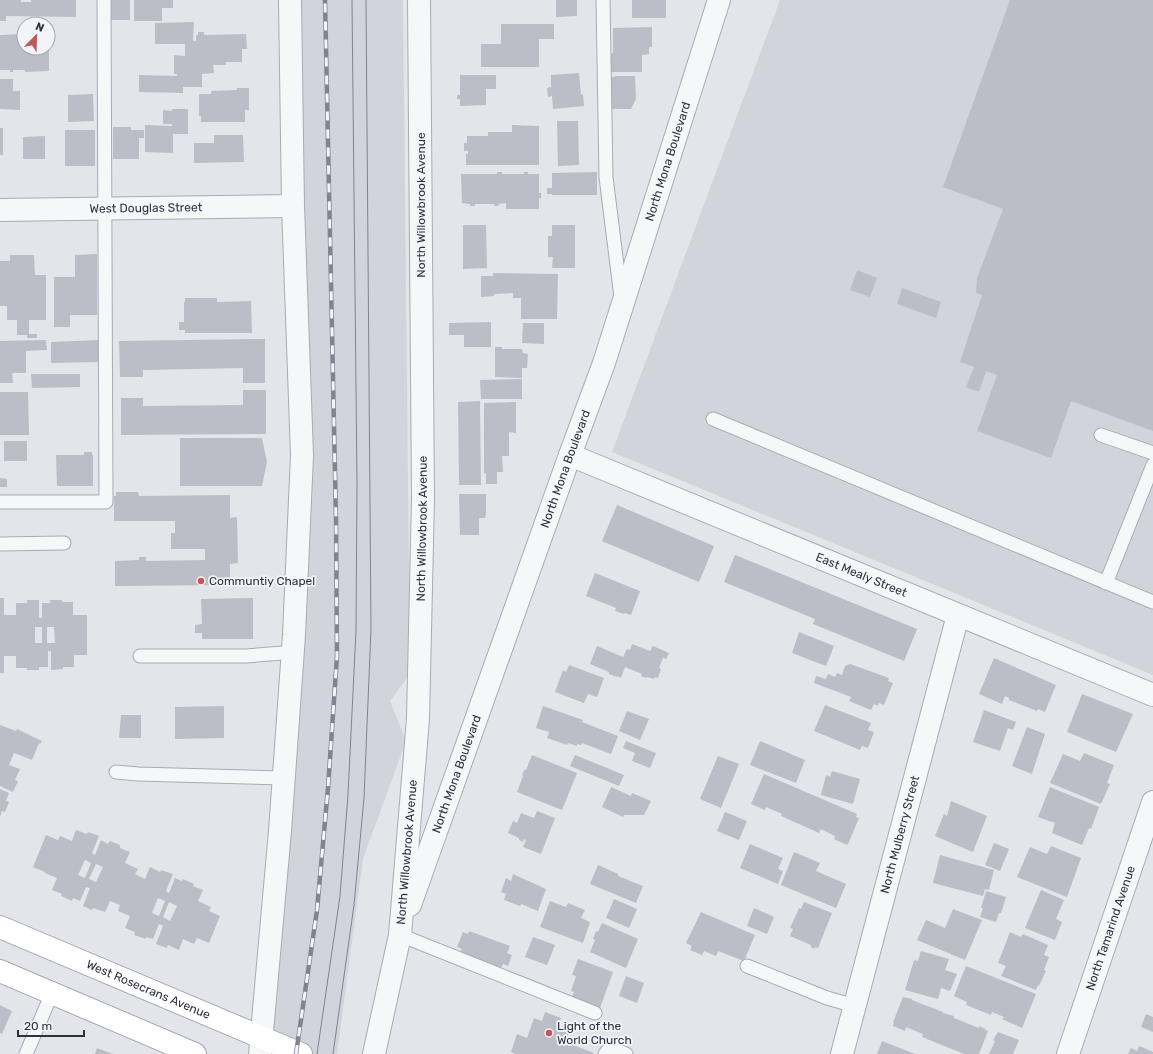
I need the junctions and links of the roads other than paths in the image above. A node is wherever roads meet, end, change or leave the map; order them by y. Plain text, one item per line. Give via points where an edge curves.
1 (104, 0) edge
2 (290, 0) edge
3 (419, 0) edge
4 (603, 0) edge
5 (719, 0) edge
6 (293, 206) junction
7 (106, 208) junction
8 (0, 210) edge
9 (622, 306) junction
10 (713, 419) dead end
11 (1101, 435) dead end
12 (1153, 453) edge
13 (570, 455) junction
14 (1153, 465) edge
15 (0, 502) edge
16 (64, 543) dead end
17 (0, 544) edge
18 (1106, 582) junction
19 (1152, 600) edge
20 (958, 615) junction
21 (293, 650) junction
22 (140, 656) dead end
23 (1153, 695) edge
24 (116, 772) dead end
25 (284, 778) junction
26 (1153, 802) edge
27 (0, 927) edge
28 (400, 935) junction
29 (746, 966) dead end
30 (0, 971) edge
31 (52, 994) junction
32 (855, 1006) junction
33 (595, 1013) dead end
34 (261, 1046) edge
35 (299, 1053) edge
36 (26, 1054) edge
37 (195, 1054) edge
38 (374, 1054) edge
39 (605, 1054) edge
40 (626, 1054) edge
41 (842, 1054) edge
42 (1068, 1054) edge

1 - 7 lane
2 - 6 street
3 - 28 street, North Willowbrook Avenue via 423,498 418,720
4 - 9 lane via 606,177
5 - 9 street, North Mona Boulevard
6 - 7 street, West Douglas Street
6 - 21 street via 302,455
7 - 8 street, West Douglas Street
7 - 15 lane via 106,502
9 - 13 street, North Mona Boulevard
10 - 18 lane
11 - 12 lane
13 - 20 street, East Mealy Street
13 - 28 street, North Mona Boulevard
14 - 18 lane
16 - 17 lane
18 - 19 lane
20 - 23 street, East Mealy Street
20 - 32 street, North Mulberry Street
21 - 22 lane via 246,656
21 - 25 street
24 - 25 lane
25 - 34 street
26 - 42 street, North Tamarind Avenue
27 - 34 main road, West Rosecrans Avenue
28 - 33 lane
28 - 38 street, North Willowbrook Avenue
29 - 32 lane via 827,998
30 - 31 main road
31 - 36 lane
31 - 37 main road
32 - 41 street, North Mulberry Street
34 - 35 main road, West Rosecrans Avenue
39 - 40 lane via 611,1048

